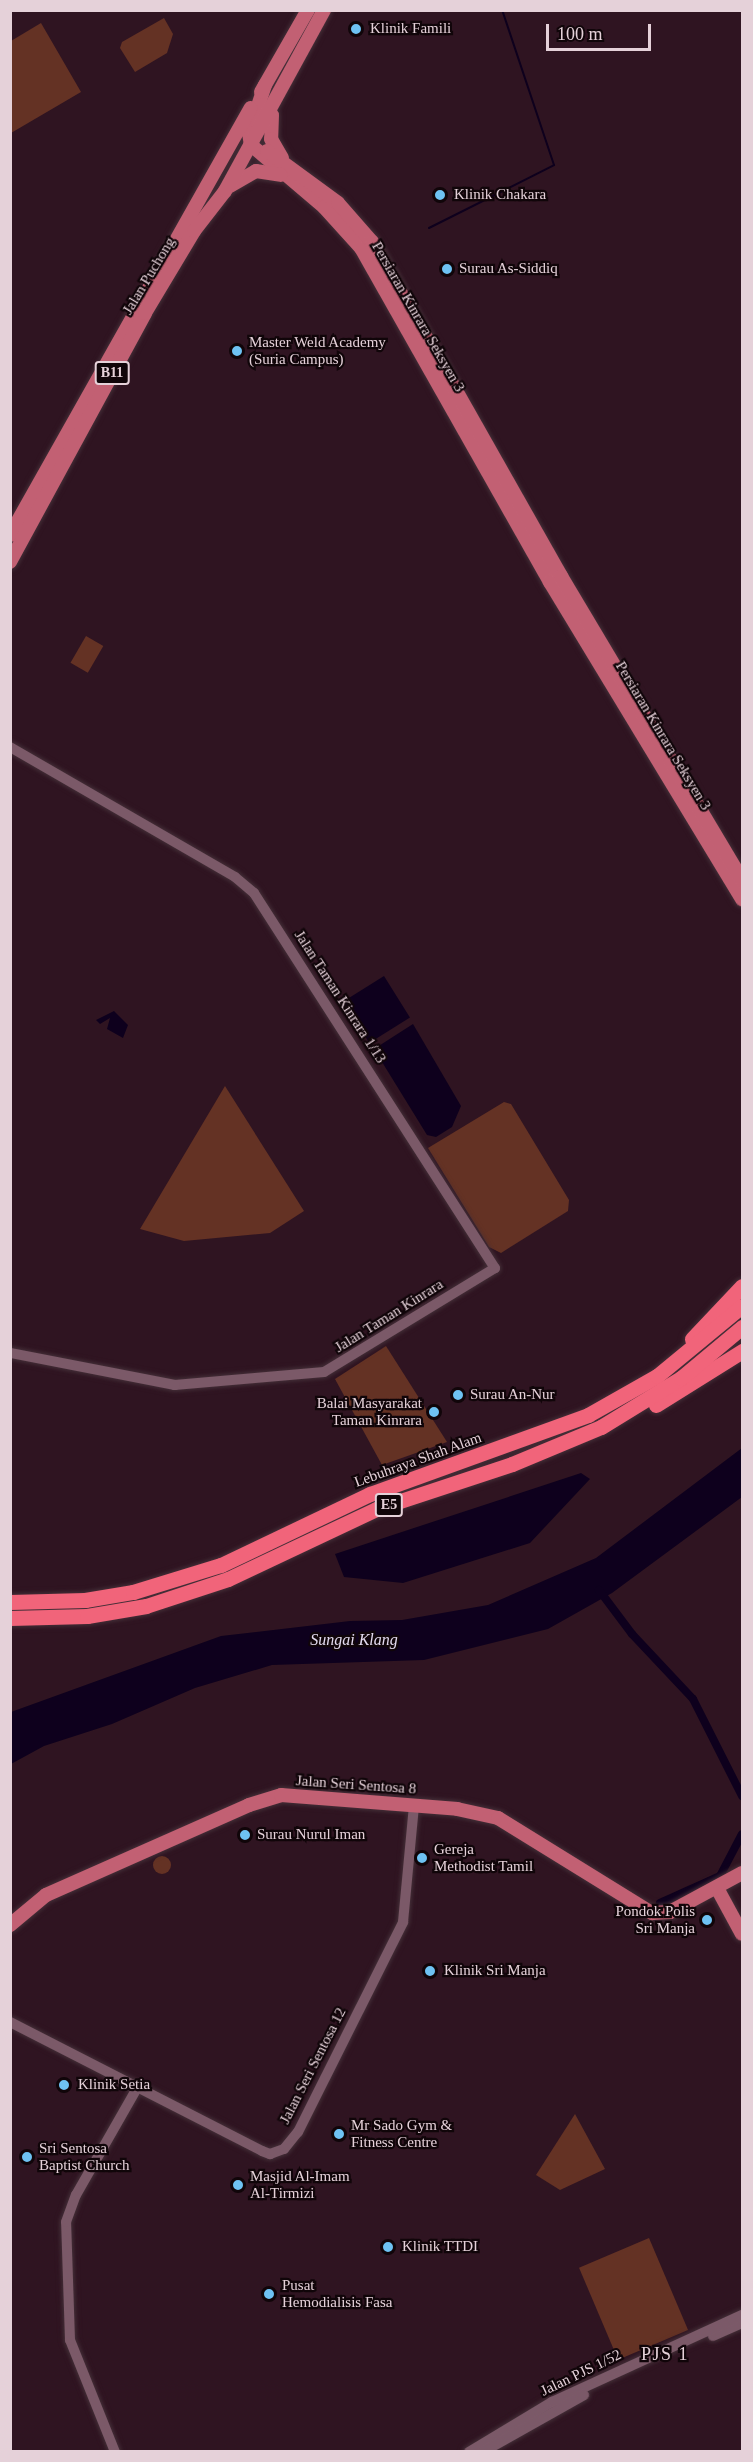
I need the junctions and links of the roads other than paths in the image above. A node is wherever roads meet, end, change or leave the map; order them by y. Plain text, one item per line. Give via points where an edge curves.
1 (308, 10) edge
2 (324, 10) edge
3 (265, 85) junction
4 (276, 99) junction
5 (251, 145) junction
6 (286, 171) junction
7 (205, 188) junction
8 (225, 191) junction
9 (10, 535) edge
10 (532, 547) junction
11 (10, 562) edge
12 (561, 576) junction
13 (580, 630) junction
14 (10, 747) edge
15 (742, 880) edge
16 (742, 899) edge
17 (495, 1268) joint
18 (742, 1286) edge
19 (742, 1306) edge
20 (742, 1327) edge
21 (742, 1351) edge
22 (10, 1353) edge
23 (657, 1376) junction
24 (512, 1464) junction
25 (10, 1602) edge
26 (10, 1618) edge
27 (414, 1806) junction
28 (739, 1875) edge
29 (717, 1888) junction
30 (700, 1898) junction
31 (726, 1905) junction
32 (10, 1924) edge
33 (742, 1934) edge
34 (10, 2022) edge
35 (137, 2088) junction
36 (742, 2319) edge
37 (554, 2405) junction
38 (115, 2451) edge
39 (469, 2451) edge
40 (483, 2451) edge

1 - 3 main road, Jalan Puchong / B11
2 - 4 main road, Jalan Puchong / B11
3 - 5 main road via 249,133
3 - 7 main road, Jalan Puchong / B11
4 - 5 main road, Jalan Puchong / B11
4 - 6 main road via 269,131
5 - 6 main road, Persiaran Kinrara Seksyen 3 via 266,150
5 - 7 main road
5 - 8 main road, Jalan Puchong / B11
6 - 8 main road via 256,171 238,178
6 - 10 main road, Persiaran Kinrara Seksyen 3 via 356,241
6 - 12 main road, Persiaran Kinrara Seksyen 3 via 338,203 372,242
7 - 9 main road, Jalan Puchong / B11
8 - 11 main road, Jalan Puchong / B11 via 194,231 145,313
10 - 12 main road via 551,573
10 - 13 main road, Persiaran Kinrara Seksyen 3
12 - 13 main road via 561,592
12 - 15 main road, Persiaran Kinrara Seksyen 3
13 - 16 main road, Persiaran Kinrara Seksyen 3
14 - 17 street, Jalan Taman Kinrara 1/13 via 235,877 254,893
17 - 22 street, Jalan Taman Kinrara via 324,1372 175,1385
18 - 23 highway
19 - 23 highway, Lebuhraya Shah Alam / E5
20 - 24 highway, E5 via 681,1378 601,1427
21 - 24 highway via 674,1395 573,1450
23 - 25 highway, Lebuhraya Shah Alam / E5 via 549,1432 370,1494 191,1576 85,1600
24 - 26 highway, E5 via 376,1509 194,1592 147,1606 87,1616
27 - 30 main road, Jalan Seri Sentosa 8 via 498,1818 652,1912 670,1912
27 - 32 main road, Jalan Seri Sentosa 8 via 281,1795 266,1798 46,1895
27 - 35 street, Jalan Seri Sentosa 12 via 403,1922 289,2145 277,2152 262,2151
28 - 29 main road, Jalan Seri Sentosa 8
28 - 31 main road
29 - 30 main road, Jalan Seri Sentosa 8
29 - 31 main road
30 - 31 main road
31 - 33 main road
34 - 35 street, Jalan Seri Sentosa 12
35 - 38 street via 76,2195 66,2222 70,2340
36 - 37 street, Jalan PJS 1/52
37 - 39 street, Jalan PJS 1/52
37 - 40 street, Jalan PJS 1/52

